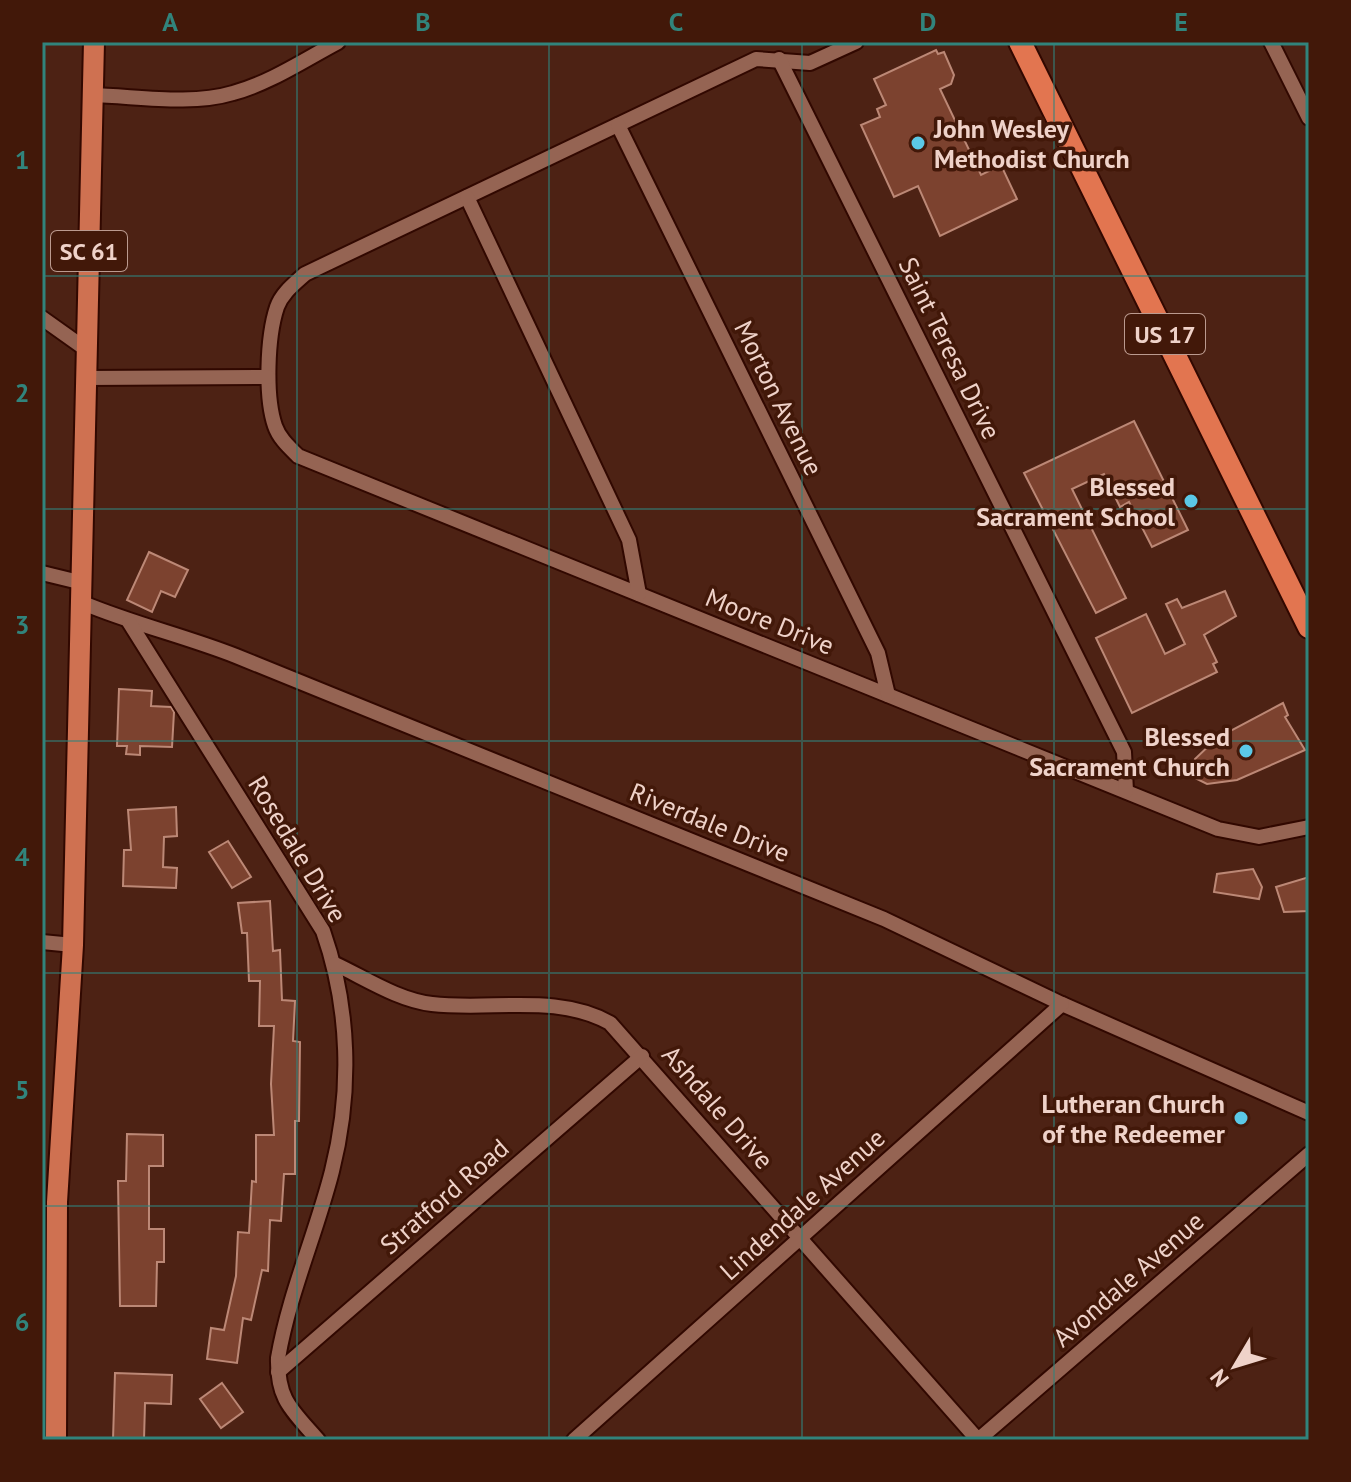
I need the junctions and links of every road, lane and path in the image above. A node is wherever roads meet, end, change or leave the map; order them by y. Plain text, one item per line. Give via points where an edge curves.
1 (94, 42) edge
2 (338, 42) edge
3 (856, 42) edge
4 (1020, 42) edge
5 (1271, 42) edge
6 (779, 59) junction
7 (92, 95) junction
8 (1309, 118) edge
9 (618, 125) junction
10 (467, 197) junction
11 (42, 318) edge
12 (87, 350) junction
13 (268, 377) junction
14 (87, 378) junction
15 (42, 573) edge
16 (83, 593) junction
17 (639, 594) junction
18 (129, 622) junction
19 (1309, 627) edge
20 (888, 695) junction
21 (1126, 791) junction
22 (1309, 827) edge
23 (42, 942) edge
24 (73, 945) junction
25 (335, 964) junction
26 (1062, 1004) junction
27 (642, 1056) junction
28 (1309, 1113) edge
29 (1309, 1154) edge
30 (49, 1201) edge
31 (801, 1237) junction
32 (278, 1372) junction
33 (56, 1440) edge
34 (318, 1440) edge
35 (574, 1440) edge
36 (978, 1440) edge

1 - 7 main road, SC 61
2 - 7 street via 232,94
3 - 6 street, Moore Drive via 810,63
4 - 19 highway, US 17
5 - 8 street
6 - 9 street, Moore Drive via 756,59
6 - 21 street, Saint Teresa Drive via 1124,752
7 - 12 main road, SC 61
9 - 10 street, Moore Drive
9 - 20 street, Morton Avenue via 878,653
10 - 13 street, Moore Drive via 305,274 285,292 276,308
10 - 17 street via 629,540
11 - 12 street
12 - 14 main road, SC 61
13 - 14 street
13 - 17 street, Moore Drive via 275,426 298,456
14 - 16 main road, SC 61
15 - 16 street, Riverdale Drive
16 - 18 street, Riverdale Drive
16 - 24 main road, SC 61
17 - 20 street, Moore Drive
18 - 25 street, Rosedale Drive via 323,931
18 - 26 street, Riverdale Drive via 236,656 870,913
20 - 21 street, Moore Drive
21 - 22 street, Moore Drive via 1218,829 1259,837
23 - 24 street
24 - 30 main road, SC 61
25 - 27 street, Ashdale Drive via 430,1004 567,1007 596,1015
25 - 32 street, Rosedale Drive via 346,1031 335,1155 282,1335
26 - 28 street, Riverdale Drive
26 - 31 street, Lindendale Avenue
27 - 31 street, Ashdale Drive
27 - 32 street, Stratford Road
29 - 36 street, Avondale Avenue
30 - 33 main road, SC 61
31 - 35 street, Lindendale Avenue
31 - 36 street, Ashdale Drive
32 - 34 street, Rosedale Drive via 282,1399

